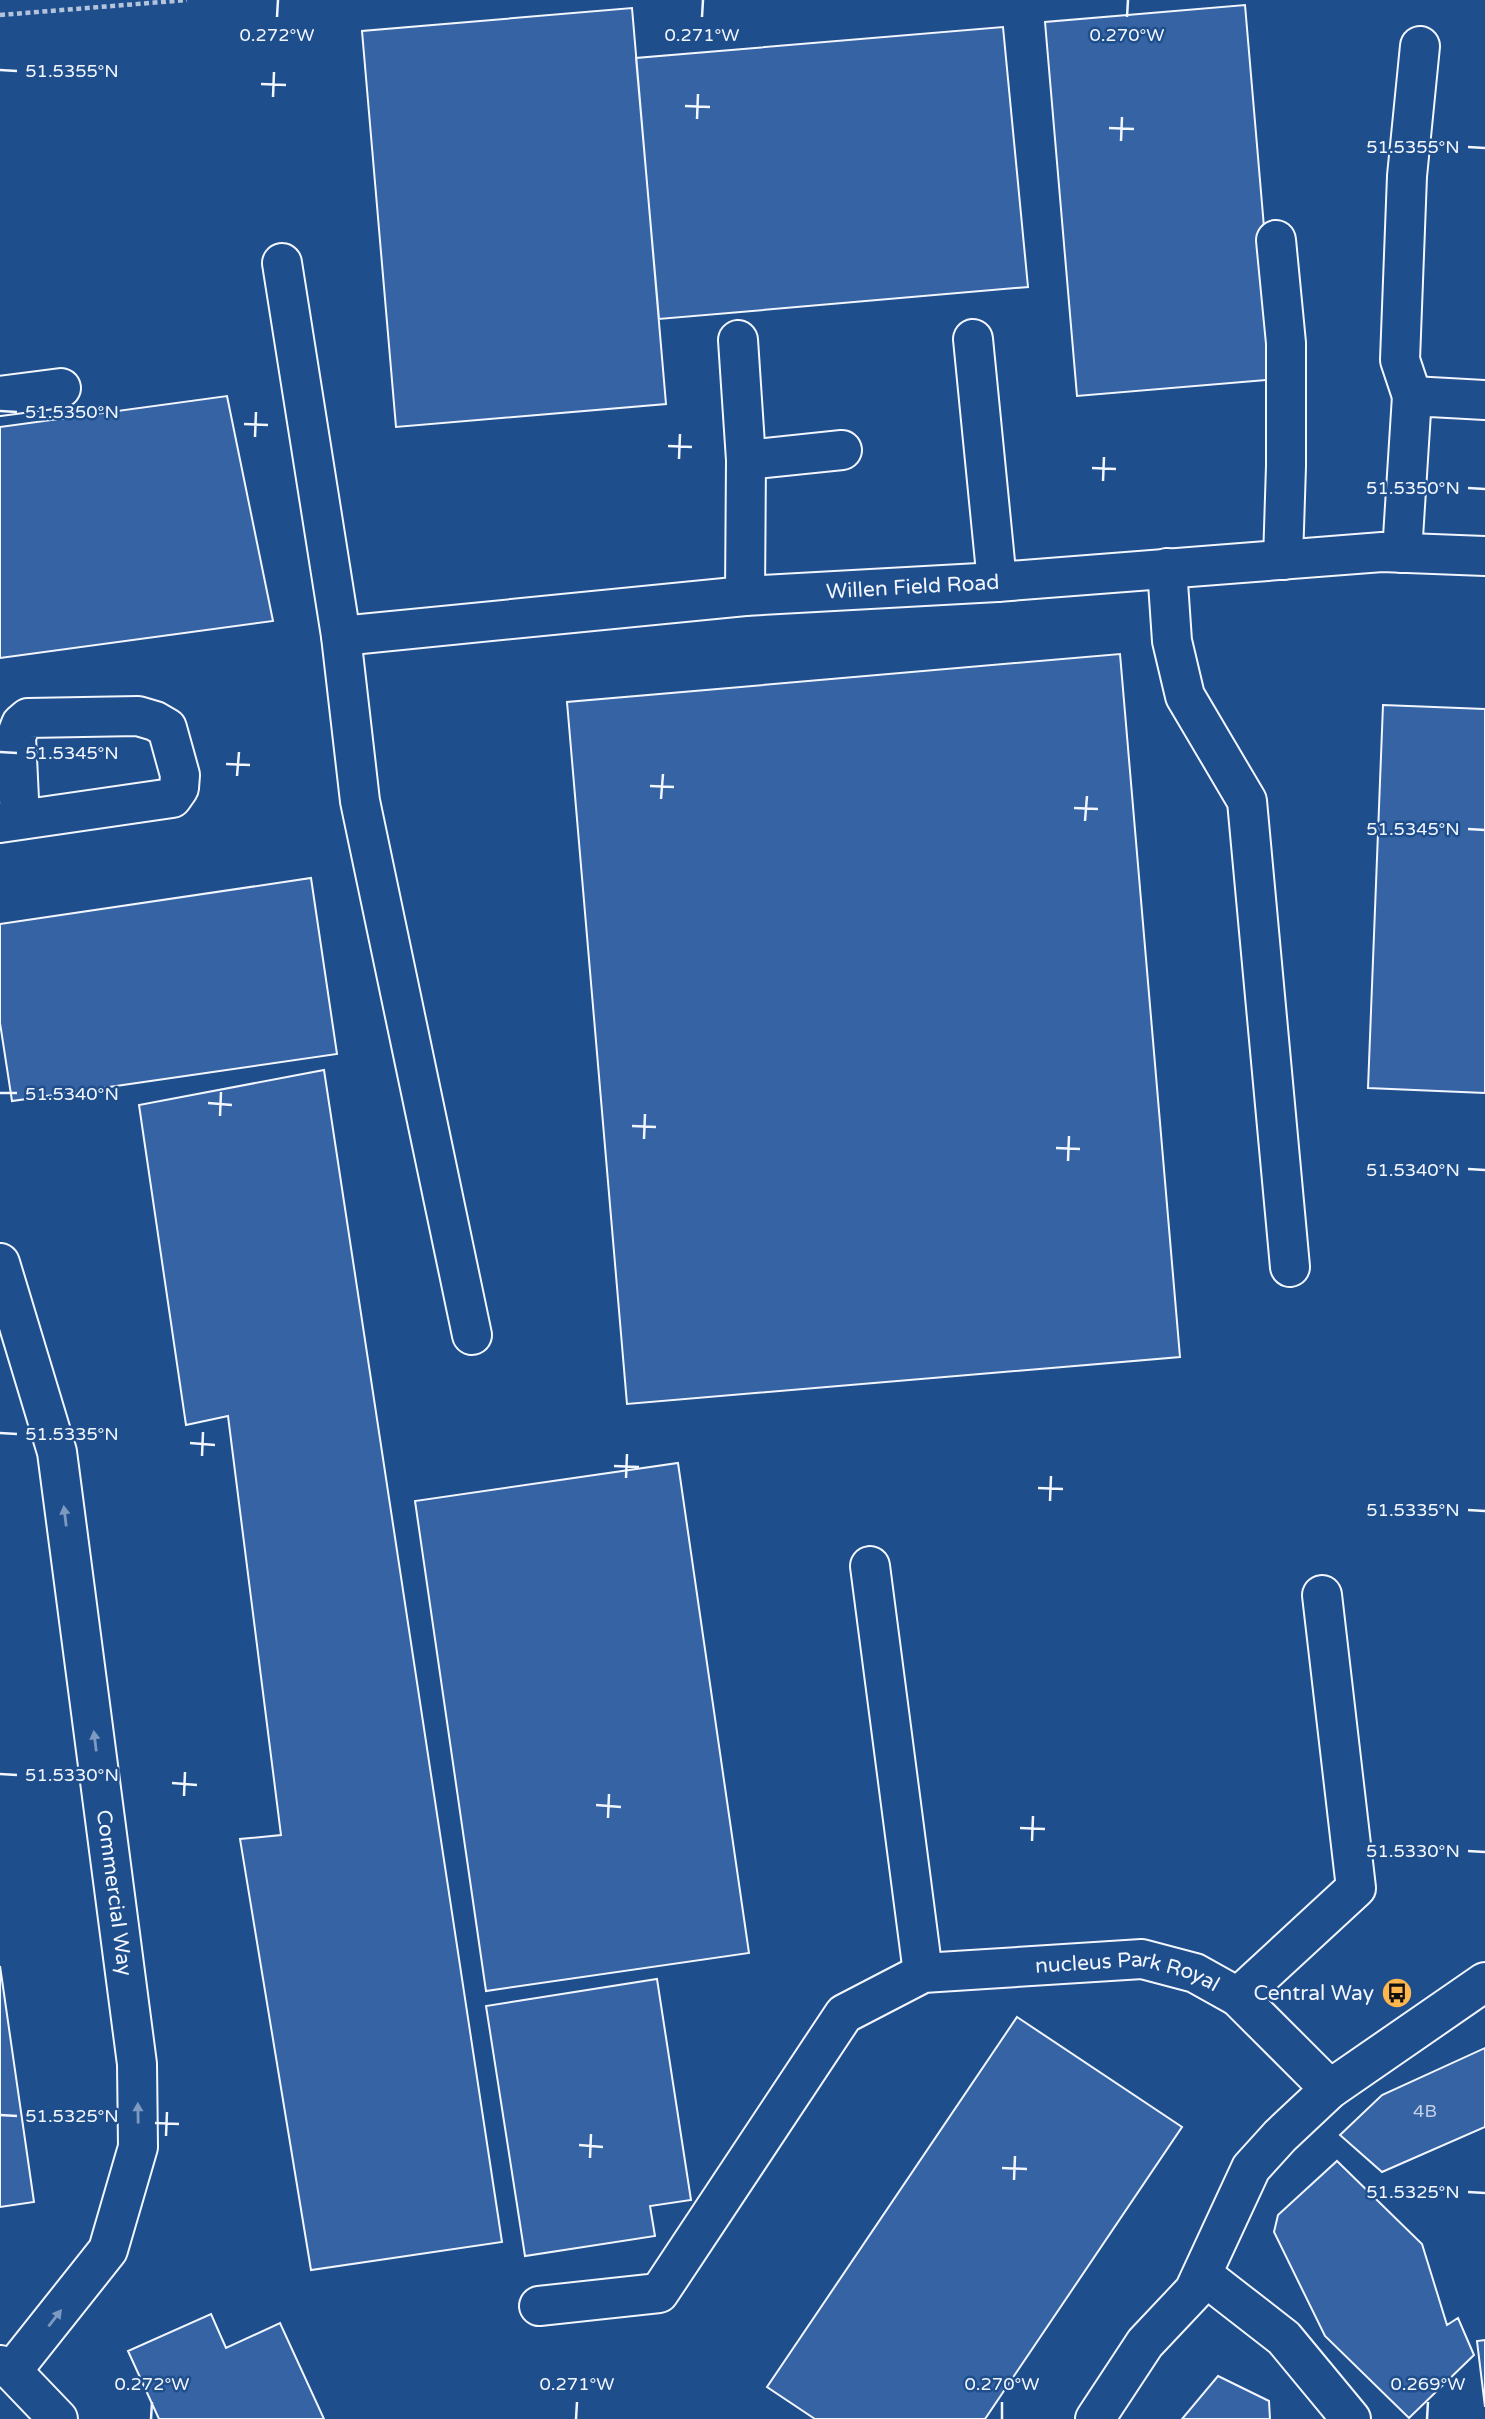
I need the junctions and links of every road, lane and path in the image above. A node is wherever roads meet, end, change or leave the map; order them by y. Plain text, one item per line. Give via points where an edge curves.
1 (187, 0) edge
2 (0, 15) edge
3 (1420, 46) dead end
4 (1276, 240) dead end
5 (282, 263) dead end
6 (973, 339) dead end
7 (738, 340) dead end
8 (61, 388) dead end
9 (0, 396) edge
10 (1412, 396) junction
11 (1485, 400) edge
12 (842, 450) dead end
13 (746, 460) junction
14 (1402, 552) junction
15 (1485, 556) edge
16 (1283, 560) junction
17 (1167, 568) junction
18 (997, 582) junction
19 (745, 597) junction
20 (341, 636) junction
21 (0, 1263) edge
22 (1290, 1267) dead end
23 (472, 1335) dead end
24 (870, 1566) dead end
25 (1322, 1595) dead end
26 (923, 1973) junction
27 (1485, 1982) edge
28 (1238, 1997) junction
29 (1331, 2089) junction
30 (1203, 2275) junction
31 (539, 2305) dead end
32 (6, 2368) edge
33 (58, 2419) edge
34 (1095, 2419) edge
35 (1352, 2419) edge

1 - 2 path
3 - 10 street via 1406,176 1400,359
4 - 16 street via 1286,343
5 - 20 street
6 - 18 street
7 - 13 street
8 - 9 street
10 - 11 street
10 - 14 street
12 - 13 street
13 - 19 street
14 - 15 street, Willen Field Road
14 - 16 street, Willen Field Road
16 - 17 street, Willen Field Road
17 - 18 street, Willen Field Road
17 - 22 street via 1172,641 1185,696 1247,801
18 - 19 street, Willen Field Road
19 - 20 street, Willen Field Road
20 - 23 street via 360,801
32 -> 21 street, Commercial Way via 108,2250 138,2147 137,2064 57,1452
24 - 26 street
25 - 28 street via 1356,1888
26 - 28 street, nucleus Park Royal via 1142,1959 1195,1973
26 - 31 street, nucleus Park Royal via 844,2014 659,2293
27 - 29 street
28 - 29 street, nucleus Park Royal
29 - 30 street via 1251,2168
30 - 34 street via 1194,2291 1145,2343
30 - 35 street via 1284,2338
32 - 33 street

